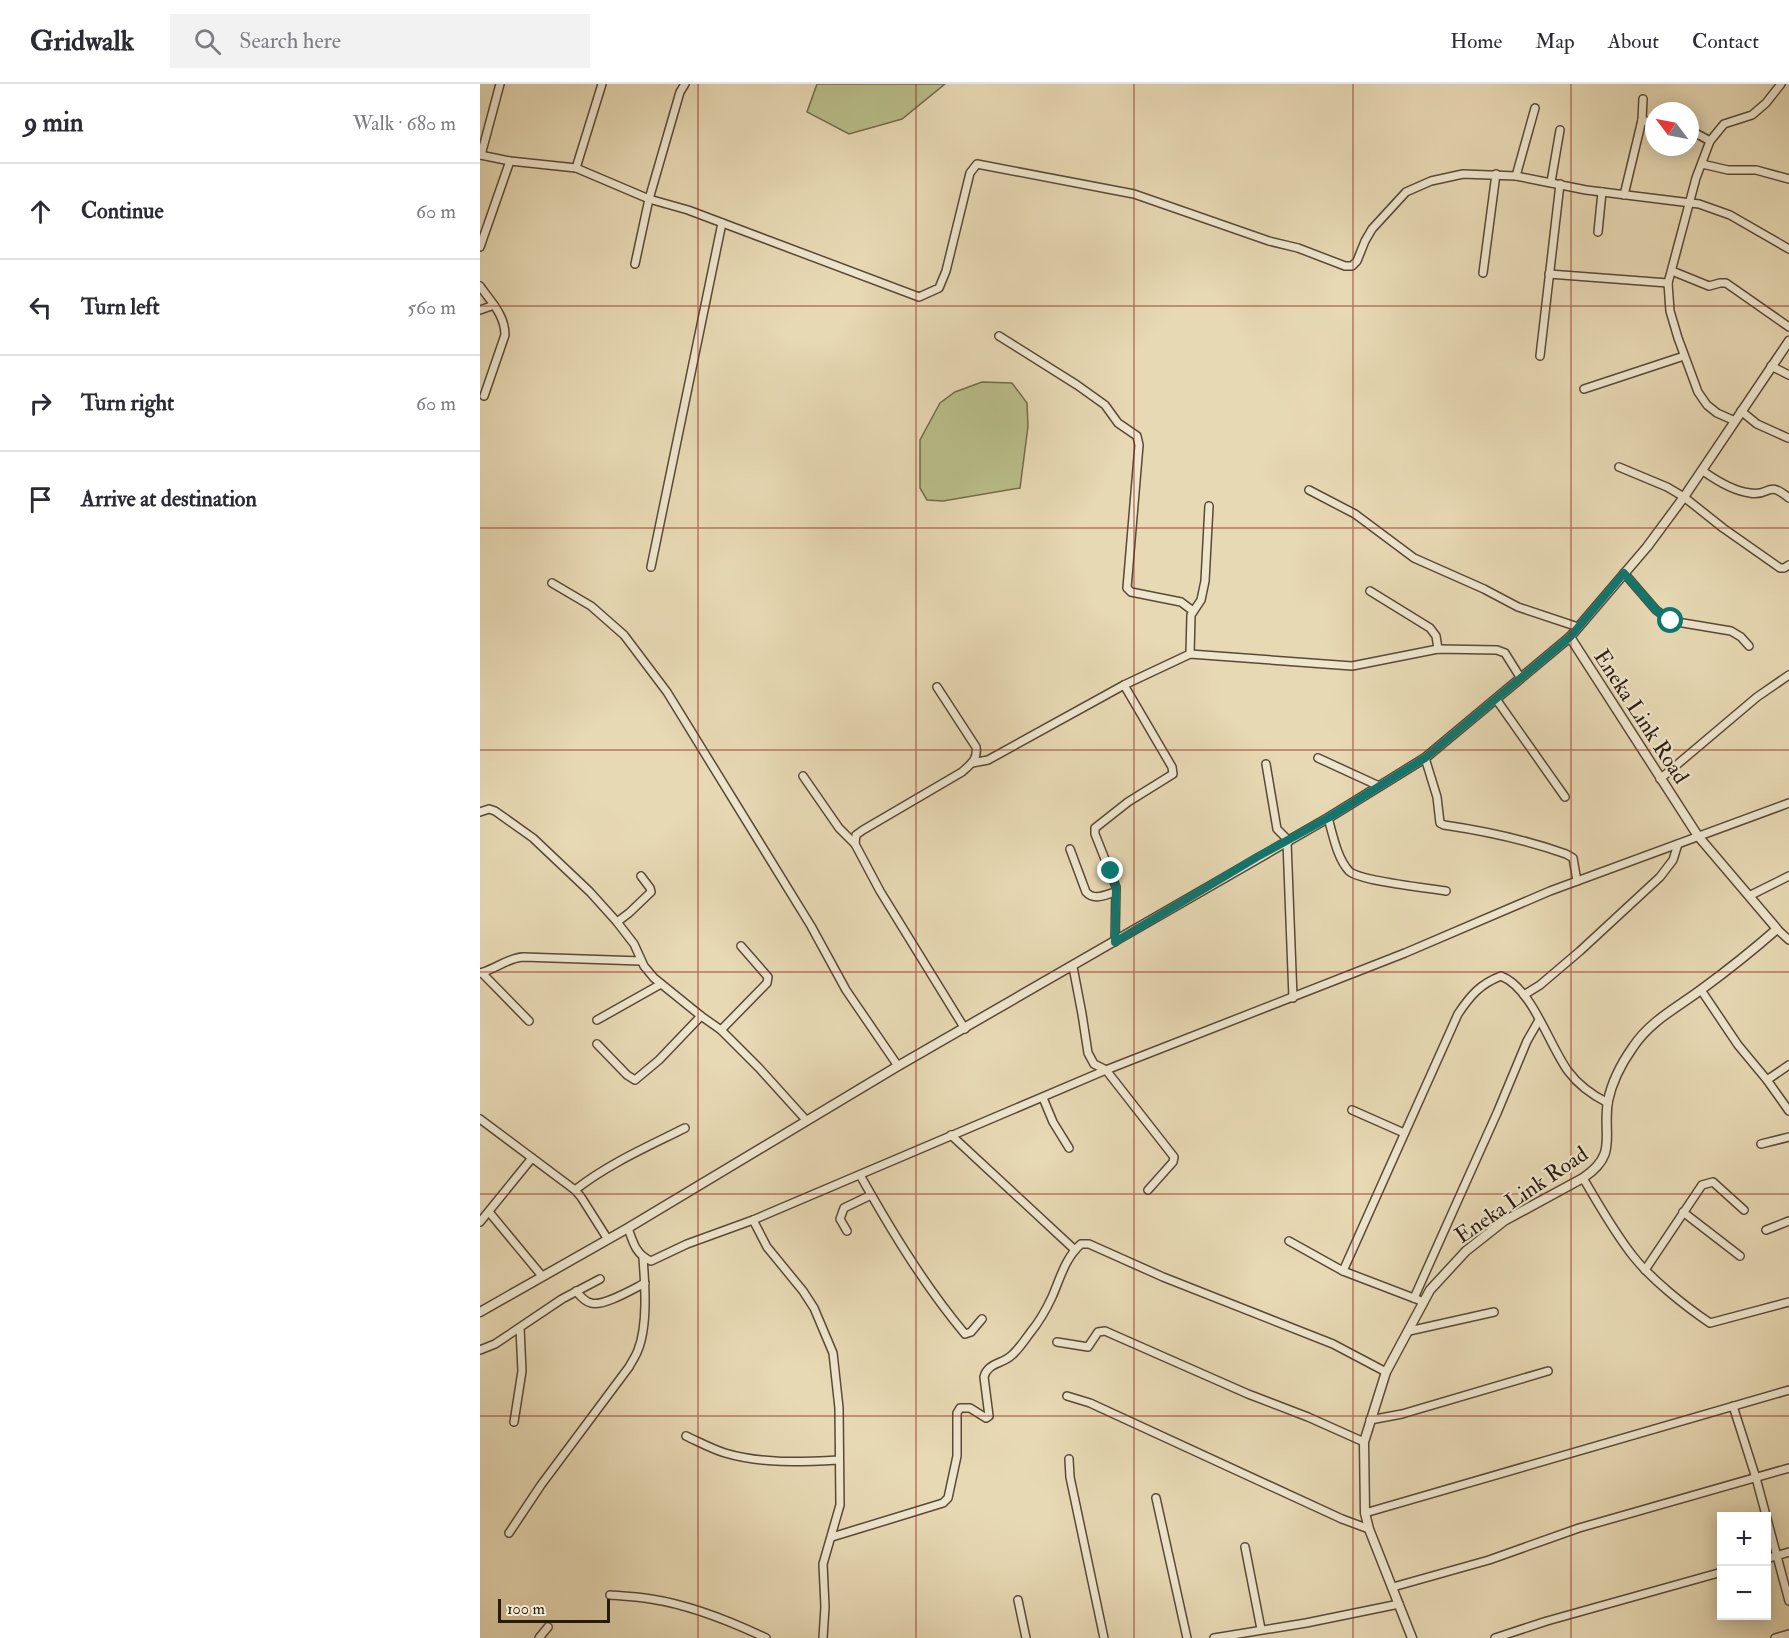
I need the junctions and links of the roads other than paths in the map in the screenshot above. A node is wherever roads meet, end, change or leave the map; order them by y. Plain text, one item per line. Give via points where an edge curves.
1 (602, 84) edge
2 (685, 84) edge
3 (1781, 84) edge
4 (497, 85) edge
5 (1643, 99) dead end
6 (1535, 108) dead end
7 (1642, 120) junction
8 (1645, 121) edge
9 (1560, 130) dead end
10 (1699, 135) edge
11 (1710, 141) junction
12 (481, 155) edge
13 (510, 161) junction
14 (1702, 164) junction
15 (576, 168) junction
16 (1496, 174) junction
17 (1516, 176) junction
18 (1789, 179) edge
19 (1551, 182) junction
20 (1560, 184) junction
21 (1602, 192) junction
22 (1624, 195) junction
23 (649, 199) junction
24 (1689, 204) junction
25 (722, 223) junction
26 (1599, 232) dead end
27 (480, 243) edge
28 (1789, 249) edge
29 (635, 264) dead end
30 (1672, 271) junction
31 (1483, 273) dead end
32 (1549, 274) junction
33 (1668, 283) junction
34 (480, 286) edge
35 (494, 305) junction
36 (480, 310) edge
37 (1789, 327) edge
38 (999, 336) dead end
39 (1789, 341) edge
40 (1540, 356) dead end
41 (1684, 356) junction
42 (1771, 366) junction
43 (1789, 375) edge
44 (1584, 389) dead end
45 (484, 396) dead end
46 (1741, 411) junction
47 (1735, 421) junction
48 (1788, 438) edge
49 (1619, 467) dead end
50 (1703, 471) junction
51 (1309, 490) dead end
52 (1684, 498) junction
53 (1789, 498) edge
54 (1209, 506) dead end
55 (1789, 565) edge
56 (651, 567) dead end
57 (1624, 573) junction
58 (552, 583) dead end
59 (1370, 591) dead end
60 (1193, 610) junction
61 (1578, 627) junction
62 (1570, 637) junction
63 (1749, 646) dead end
64 (1438, 649) junction
65 (1190, 654) junction
66 (1789, 675) edge
67 (1520, 677) junction
68 (1124, 685) junction
69 (937, 687) dead end
70 (1496, 699) junction
71 (1318, 758) dead end
72 (1425, 758) junction
73 (972, 763) junction
74 (1266, 764) dead end
75 (803, 776) dead end
76 (1660, 779) junction
77 (1378, 786) junction
78 (1565, 796) dead end
79 (1789, 803) edge
80 (480, 812) edge
81 (1328, 818) junction
82 (1698, 836) junction
83 (1288, 841) junction
84 (855, 843) junction
85 (1678, 844) junction
86 (1070, 849) dead end
87 (641, 876) dead end
88 (1789, 876) edge
89 (1577, 881) junction
90 (1446, 891) dead end
91 (1115, 892) junction
92 (1749, 896) junction
93 (617, 922) junction
94 (1777, 929) junction
95 (1789, 940) edge
96 (1115, 942) junction
97 (741, 946) dead end
98 (641, 961) junction
99 (1073, 967) junction
100 (481, 973) edge
101 (661, 984) junction
102 (1701, 990) junction
103 (1524, 995) junction
104 (1293, 998) junction
105 (701, 1016) junction
106 (597, 1020) dead end
107 (1539, 1020) junction
108 (529, 1021) dead end
109 (965, 1029) junction
110 (721, 1030) junction
111 (597, 1044) dead end
112 (1789, 1065) edge
113 (898, 1066) junction
114 (1106, 1070) junction
115 (1767, 1080) junction
116 (1043, 1098) junction
117 (1608, 1103) junction
118 (1352, 1110) dead end
119 (1789, 1111) edge
120 (480, 1119) edge
121 (806, 1120) junction
122 (685, 1128) dead end
123 (1404, 1133) junction
124 (951, 1135) junction
125 (1789, 1137) edge
126 (1761, 1144) dead end
127 (1069, 1148) dead end
128 (532, 1158) junction
129 (860, 1175) junction
130 (1583, 1178) junction
131 (575, 1190) junction
132 (1148, 1191) dead end
133 (871, 1196) junction
134 (1744, 1210) dead end
135 (489, 1212) junction
136 (1683, 1212) junction
137 (753, 1220) junction
138 (1789, 1221) edge
139 (480, 1222) edge
140 (628, 1228) junction
141 (1766, 1230) dead end
142 (847, 1232) dead end
143 (607, 1238) junction
144 (1289, 1241) dead end
145 (1075, 1250) junction
146 (1740, 1256) dead end
147 (643, 1258) junction
148 (1645, 1270) junction
149 (1343, 1271) junction
150 (542, 1276) junction
151 (600, 1279) dead end
152 (645, 1283) junction
153 (576, 1291) junction
154 (1414, 1298) junction
155 (1424, 1302) junction
156 (1789, 1302) edge
157 (480, 1312) edge
158 (1494, 1312) dead end
159 (982, 1319) dead end
160 (520, 1328) junction
161 (1409, 1331) junction
162 (1057, 1342) dead end
163 (480, 1350) edge
164 (1548, 1371) dead end
165 (1386, 1372) junction
166 (1789, 1390) edge
167 (1067, 1396) dead end
168 (1733, 1406) junction
169 (1370, 1420) junction
170 (514, 1422) dead end
171 (686, 1436) dead end
172 (1364, 1442) junction
173 (1069, 1459) dead end
174 (839, 1460) junction
175 (1789, 1468) edge
176 (1756, 1478) junction
177 (1156, 1498) dead end
178 (1365, 1513) junction
179 (1369, 1529) junction
180 (509, 1533) dead end
181 (832, 1537) junction
182 (1245, 1547) dead end
183 (1789, 1552) edge
184 (1778, 1556) junction
185 (1771, 1558) edge
186 (1717, 1573) edge
187 (1393, 1587) junction
188 (609, 1595) dead end
189 (1018, 1600) dead end
190 (1789, 1601) edge
191 (1399, 1604) junction
192 (548, 1627) dead end
193 (1263, 1629) junction
194 (1789, 1634) edge
195 (539, 1638) edge
196 (766, 1638) edge
197 (823, 1638) edge
198 (1026, 1638) edge
199 (1104, 1638) edge
200 (1187, 1638) edge
201 (1214, 1638) edge
202 (1268, 1638) edge
203 (1412, 1638) edge
204 (1494, 1638) edge
205 (1775, 1638) edge

1 - 15 street
2 - 23 street
3 - 11 street via 1752,115 1724,124
4 - 12 street
5 - 7 street
6 - 17 street
7 - 8 street
7 - 22 street
9 - 19 street
10 - 11 street
11 - 14 street
12 - 13 street
13 - 15 street
13 - 27 street
14 - 18 street via 1728,170 1756,170
14 - 24 street
15 - 23 street
16 - 17 street
16 - 25 street via 1463,174 1406,192 1372,229 1357,261 1345,266 1134,194 977,164 970,174 939,288 919,297
16 - 31 street
17 - 19 street
19 - 20 street
20 - 21 street
20 - 32 street
21 - 22 street
21 - 26 street
22 - 24 street
23 - 25 street
23 - 29 street
24 - 28 street via 1730,215
24 - 30 street
25 - 56 street
30 - 33 street
30 - 37 street via 1709,286 1726,283
32 - 33 street
32 - 40 street
33 - 41 street via 1671,311
34 - 35 street
35 - 36 street
35 - 45 street via 505,326 505,335
38 - 60 street via 1105,405 1118,423 1137,436 1127,588 1181,602
39 - 42 street
41 - 44 street
41 - 47 street via 1707,405
42 - 43 street
42 - 46 street
46 - 47 street
46 - 48 street via 1757,424
47 - 50 street
49 - 52 street
50 - 52 street
50 - 53 street via 1721,484 1745,492 1759,494 1774,489
51 - 61 street via 1355,514 1414,558 1518,607
52 - 55 street via 1780,568
52 - 57 street
54 - 60 street via 1205,581 1201,600
57 - 61 street
57 - 63 street via 1671,621 1731,631
58 - 113 street via 591,606 624,635 667,692 846,990
59 - 64 street via 1430,628
60 - 65 street
61 - 62 street
62 - 67 street
62 - 76 street, Eneka Link Road
64 - 65 street via 1352,666
64 - 67 street via 1501,651
65 - 68 street
66 - 76 street
67 - 70 street
68 - 73 street via 988,760
68 - 91 street via 1173,774 1095,828
69 - 73 street via 976,747
70 - 72 street
70 - 78 street
71 - 77 street
72 - 77 street
72 - 89 street via 1440,823 1566,854 1573,858
73 - 84 street via 863,830 856,835
74 - 83 street via 1277,829
75 - 84 street via 839,828
76 - 82 street, Eneka Link Road
77 - 81 street
79 - 82 street
80 - 93 street via 495,811 533,838
81 - 83 street
81 - 90 street via 1335,844 1353,874
82 - 85 street
82 - 92 street, Eneka Link Road
83 - 96 street
83 - 104 street
84 - 109 street
85 - 89 street
85 - 103 street via 1673,860 1660,877 1580,951
86 - 91 street via 1090,896
87 - 93 street via 651,892
88 - 92 street
89 - 104 street
91 - 96 street
92 - 94 street, Eneka Link Road
93 - 98 street
94 - 95 street
94 - 102 street, Eneka Link Road
96 - 99 street
97 - 110 street via 768,977 767,983
98 - 100 street via 524,957
98 - 101 street
99 - 109 street
99 - 114 street via 1088,1053 1094,1064
100 - 108 street
101 - 105 street
101 - 106 street
102 - 115 street
102 - 117 street, Eneka Link Road via 1658,1019 1634,1045 1614,1078
103 - 107 street
103 - 123 street via 1501,976 1479,987 1469,998
104 - 114 street
105 - 110 street
105 - 111 street via 635,1080
107 - 117 street via 1575,1080
107 - 154 street
109 - 113 street
110 - 121 street
112 - 115 street
113 - 121 street
114 - 116 street
114 - 132 street via 1174,1157
115 - 119 street
116 - 124 street
116 - 127 street
117 - 130 street, Eneka Link Road via 1607,1148 1599,1166
118 - 123 street
120 - 128 street
121 - 140 street
122 - 131 street via 625,1158
123 - 149 street
124 - 129 street
124 - 145 street
125 - 126 street
128 - 131 street
128 - 135 street
129 - 133 street
129 - 137 street
130 - 148 street
130 - 155 street, Eneka Link Road via 1504,1221 1466,1251
131 - 143 street
133 - 142 street via 844,1209 840,1219
133 - 159 street via 965,1334
134 - 136 street via 1713,1182 1702,1185
135 - 139 street
135 - 150 street
136 - 146 street
136 - 148 street
137 - 147 street via 651,1261
137 - 174 street via 767,1247 814,1308 833,1353
138 - 141 street
140 - 143 street
140 - 147 street
143 - 150 street
144 - 149 street
145 - 165 street via 1081,1244 1089,1244 1334,1344
145 - 181 street via 1033,1330 1011,1356 985,1371 989,1416 986,1418 968,1407 957,1413 957,1456 948,1498 943,1503
147 - 152 street
148 - 156 street via 1710,1323
149 - 154 street
150 - 157 street
151 - 153 street
152 - 153 street via 595,1304 588,1303
152 - 180 street via 639,1348 629,1367
153 - 160 street
154 - 155 street
155 - 161 street, Eneka Link Road
158 - 161 street
160 - 163 street
160 - 170 street via 522,1371
161 - 165 street, Eneka Link Road
162 - 172 street via 1088,1347 1098,1332 1106,1331
164 - 169 street
165 - 169 street, Eneka Link Road
166 - 168 street
167 - 179 street
168 - 176 street
168 - 178 street
169 - 172 street, Eneka Link Road
171 - 174 street via 725,1453 757,1459
172 - 178 street, Eneka Link Road
173 - 199 street
174 - 181 street via 840,1505
175 - 176 street
176 - 184 street
176 - 187 street via 1578,1528 1489,1560
177 - 200 street
178 - 179 street, Eneka Link Road
179 - 187 street, Eneka Link Road
181 - 197 street via 823,1564
182 - 193 street
183 - 184 street
184 - 185 street
184 - 190 street
186 - 204 street
187 - 191 street, Eneka Link Road
188 - 196 street via 676,1604
189 - 198 street
191 - 193 street
191 - 203 street, Eneka Link Road
192 - 195 street
193 - 201 street
193 - 202 street
194 - 205 street

